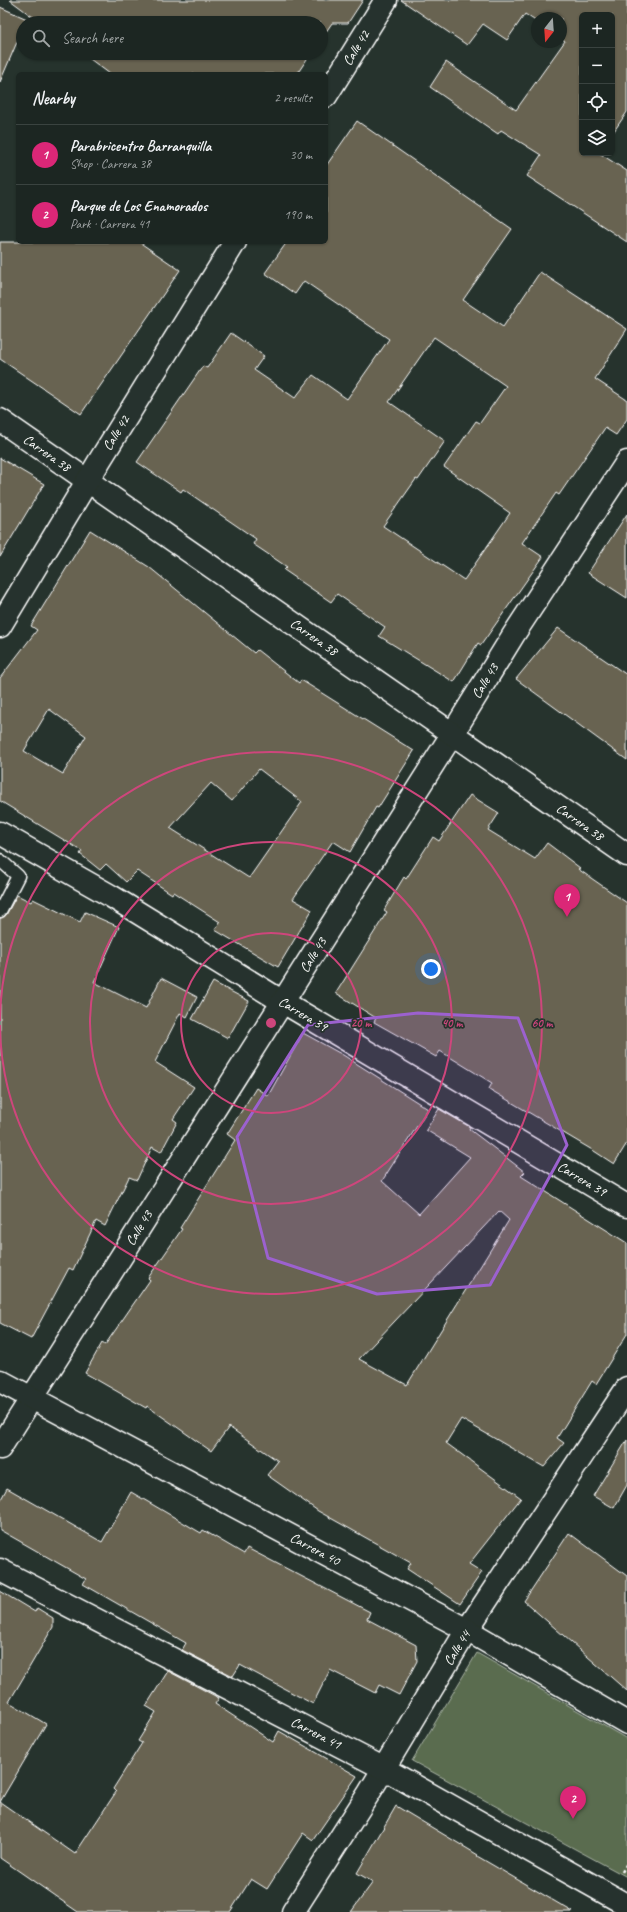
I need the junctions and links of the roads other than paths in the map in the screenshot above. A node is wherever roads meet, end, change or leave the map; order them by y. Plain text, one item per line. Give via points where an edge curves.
1 (386, 0) edge
2 (328, 93) edge
3 (234, 244) edge
4 (0, 420) edge
5 (627, 462) edge
6 (87, 480) junction
7 (0, 626) edge
8 (453, 733) junction
9 (0, 833) edge
10 (627, 855) edge
11 (0, 860) edge
12 (0, 911) edge
13 (283, 1002) junction
14 (627, 1206) edge
15 (0, 1381) edge
16 (627, 1388) edge
17 (31, 1398) junction
18 (0, 1448) edge
19 (0, 1570) edge
20 (468, 1630) junction
21 (627, 1723) edge
22 (384, 1768) junction
23 (627, 1905) edge
24 (293, 1912) edge

1 - 2 street, Calle 42
3 - 6 street, Calle 42
4 - 6 street, Carrera 38
5 - 8 street, Calle 43 via 514,634
6 - 7 street, Calle 42
6 - 8 street, Carrera 38
8 - 10 street, Carrera 38
8 - 13 street, Calle 43
9 - 13 street, Carrera 39 via 111,896
11 - 12 lane via 18,876
13 - 14 street, Carrera 39
13 - 17 street, Calle 43
15 - 17 street, Carrera 40
16 - 20 street, Calle 44
17 - 18 street, Calle 43
17 - 20 street, Carrera 40
19 - 22 street, Carrera 41
20 - 21 street, Carrera 40
20 - 22 street, Calle 44
22 - 23 street, Carrera 41
22 - 24 street, Calle 44

